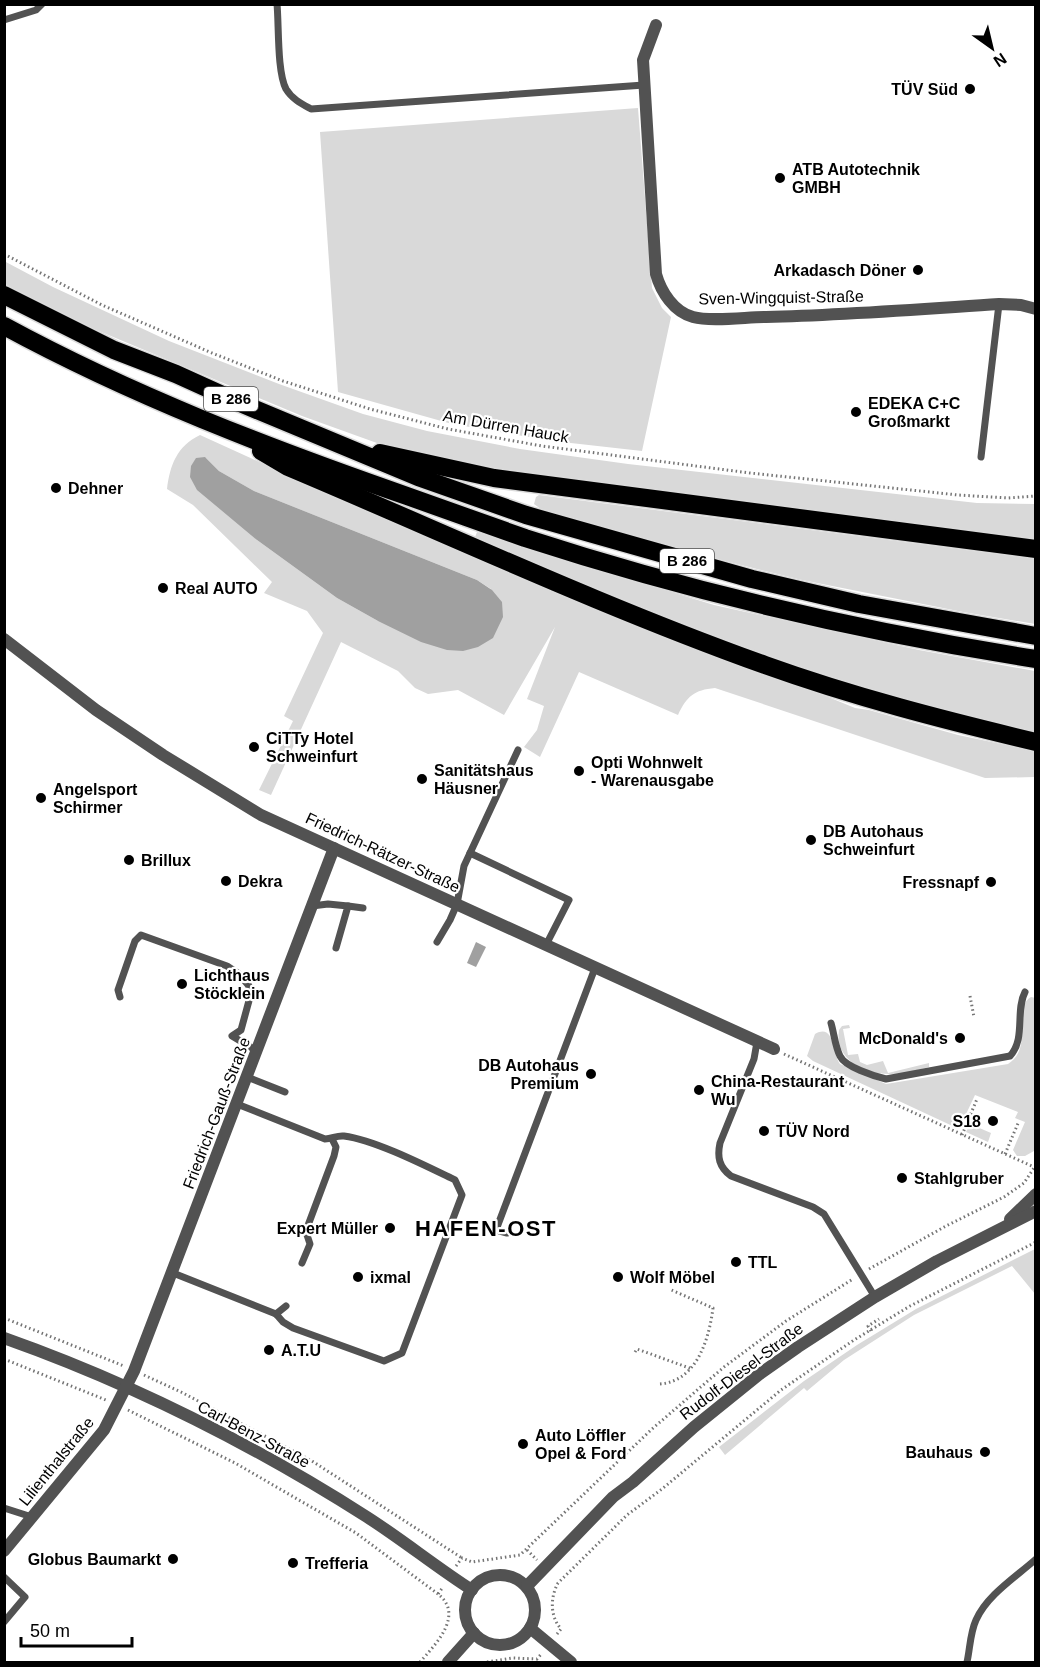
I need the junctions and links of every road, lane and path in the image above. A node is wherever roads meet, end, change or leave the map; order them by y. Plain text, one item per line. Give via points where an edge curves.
1 (42, 4) edge
2 (277, 4) edge
3 (4, 20) edge
4 (656, 26) dead end
5 (644, 85) junction
6 (4, 254) edge
7 (4, 295) edge
8 (999, 304) junction
9 (1035, 309) edge
10 (4, 326) edge
11 (226, 429) junction
12 (349, 448) junction
13 (981, 457) dead end
14 (1035, 496) edge
15 (1035, 549) edge
16 (1035, 636) edge
17 (5, 641) edge
18 (1035, 659) edge
19 (1035, 742) edge
20 (518, 750) dead end
21 (334, 848) junction
22 (470, 853) junction
23 (457, 904) junction
24 (312, 906) junction
25 (348, 906) junction
26 (363, 908) dead end
27 (437, 942) dead end
28 (546, 945) junction
29 (336, 948) dead end
30 (595, 968) junction
31 (1025, 992) dead end
32 (970, 996) dead end
33 (120, 997) dead end
34 (974, 1017) dead end
35 (831, 1023) dead end
36 (757, 1042) junction
37 (774, 1049) joint
38 (257, 1051) junction
39 (247, 1077) junction
40 (285, 1092) dead end
41 (977, 1099) dead end
42 (237, 1104) junction
43 (1019, 1121) dead end
44 (962, 1135) junction
45 (332, 1139) junction
46 (1005, 1154) junction
47 (1035, 1166) edge
48 (1035, 1194) edge
49 (1035, 1211) edge
50 (1035, 1221) edge
51 (1003, 1228) junction
52 (507, 1233) dead end
53 (1035, 1242) edge
54 (302, 1263) dead end
55 (173, 1273) junction
56 (861, 1273) junction
57 (669, 1289) dead end
58 (875, 1297) junction
59 (286, 1306) dead end
60 (276, 1314) junction
61 (879, 1319) dead end
62 (872, 1331) junction
63 (4, 1338) edge
64 (635, 1352) dead end
65 (4, 1359) edge
66 (692, 1369) junction
67 (660, 1384) dead end
68 (126, 1387) junction
69 (117, 1405) junction
70 (4, 1508) edge
71 (32, 1517) junction
72 (4, 1551) edge
73 (1035, 1559) edge
74 (450, 1576) junction
75 (4, 1577) edge
76 (527, 1586) junction
77 (472, 1590) junction
78 (438, 1594) junction
79 (4, 1622) edge
80 (530, 1628) junction
81 (474, 1632) junction
82 (549, 1644) junction
83 (420, 1662) edge
84 (448, 1662) edge
85 (487, 1662) edge
86 (572, 1662) edge
87 (967, 1662) edge

1 - 3 lane via 36,10
2 - 5 lane via 286,88 311,109
4 - 5 street, Sven-Wingquist-Straße via 643,60
5 - 8 street, Sven-Wingquist-Straße via 656,274 658,285 682,312 712,318
6 - 14 path, Am Dürren Hauck via 102,305 283,381 430,424 542,446 750,473 958,495
7 - 12 highway, B 286 via 114,350
8 - 9 street, Sven-Wingquist-Straße
8 - 13 lane
10 - 11 highway, B 286 via 172,408
11 - 18 highway, B 286 via 526,538 633,570 864,628
11 - 19 highway, B 286 via 288,467 664,627 840,691
12 - 15 highway via 494,478
12 - 16 highway, B 286 via 526,515 638,548 859,604
17 - 21 street, Friedrich-Rätzer-Straße via 75,696 157,751 261,814
20 - 22 lane
21 - 23 street, Friedrich-Rätzer-Straße
21 - 24 street, Friedrich-Gauß-Straße
22 - 23 lane
22 - 28 lane via 569,900
23 - 27 lane
23 - 28 street, Friedrich-Rätzer-Straße
24 - 25 lane
24 - 38 street, Friedrich-Gauß-Straße
25 - 26 lane
25 - 29 lane
28 - 30 street, Friedrich-Rätzer-Straße
30 - 36 street, Friedrich-Rätzer-Straße
30 - 52 lane via 496,1230
31 - 35 lane via 1019,1007 1017,1045 1010,1056 886,1079 841,1058
32 - 34 path
33 - 38 lane via 118,990 135,941 141,935 227,966 249,986 250,997 241,1029 232,1036
36 - 37 street, Friedrich-Rätzer-Straße
36 - 56 lane via 754,1059 720,1143 722,1167 731,1176 824,1214
37 - 44 path
38 - 39 street, Friedrich-Gauß-Straße
39 - 40 lane
39 - 42 street, Friedrich-Gauß-Straße
41 - 44 path
42 - 45 lane
42 - 55 street, Friedrich-Gauß-Straße
43 - 46 path
44 - 46 path
45 - 54 lane via 336,1146 334,1156 307,1228 309,1244
45 - 60 lane via 342,1135 431,1168 455,1180 462,1195 402,1353 384,1361 292,1328
46 - 47 path
47 - 56 path via 1024,1183 1004,1197
48 - 51 street
49 - 51 street, Rudolf-Diesel-Straße
50 - 51 street, Rudolf-Diesel-Straße
51 - 58 street, Rudolf-Diesel-Straße
53 - 62 path via 910,1306
55 - 60 lane
55 - 68 street, Friedrich-Gauß-Straße
56 - 58 lane
56 - 74 path via 724,1367 645,1435 520,1555 472,1562 462,1558
57 - 66 path via 713,1308
58 - 76 street, Rudolf-Diesel-Straße via 798,1347 694,1427 613,1497
59 - 60 lane
61 - 62 path via 868,1326
62 - 82 path via 781,1390 612,1528 558,1583 552,1606 561,1629
63 - 68 street, Carl-Benz-Straße
64 - 66 path via 638,1349
65 - 69 path
66 - 67 path via 670,1383
68 - 69 street, Lilienthalstraße
68 - 74 street, Carl-Benz-Straße via 211,1428 321,1489
69 - 71 street, Lilienthalstraße via 104,1430
69 - 78 path via 235,1463 356,1533
70 - 71 lane
71 - 72 street, Lilienthalstraße
73 - 87 lane via 981,1611
74 - 77 street, Carl-Benz-Straße
74 - 78 path
75 - 79 lane via 26,1597
76 - 77 street via 519,1579 493,1576
76 - 80 street via 535,1610
77 - 81 street via 466,1612
78 - 83 path via 447,1606 447,1627
80 - 81 street via 522,1637 496,1644
80 - 82 street
81 - 84 street
82 - 85 path via 537,1659
82 - 86 street

